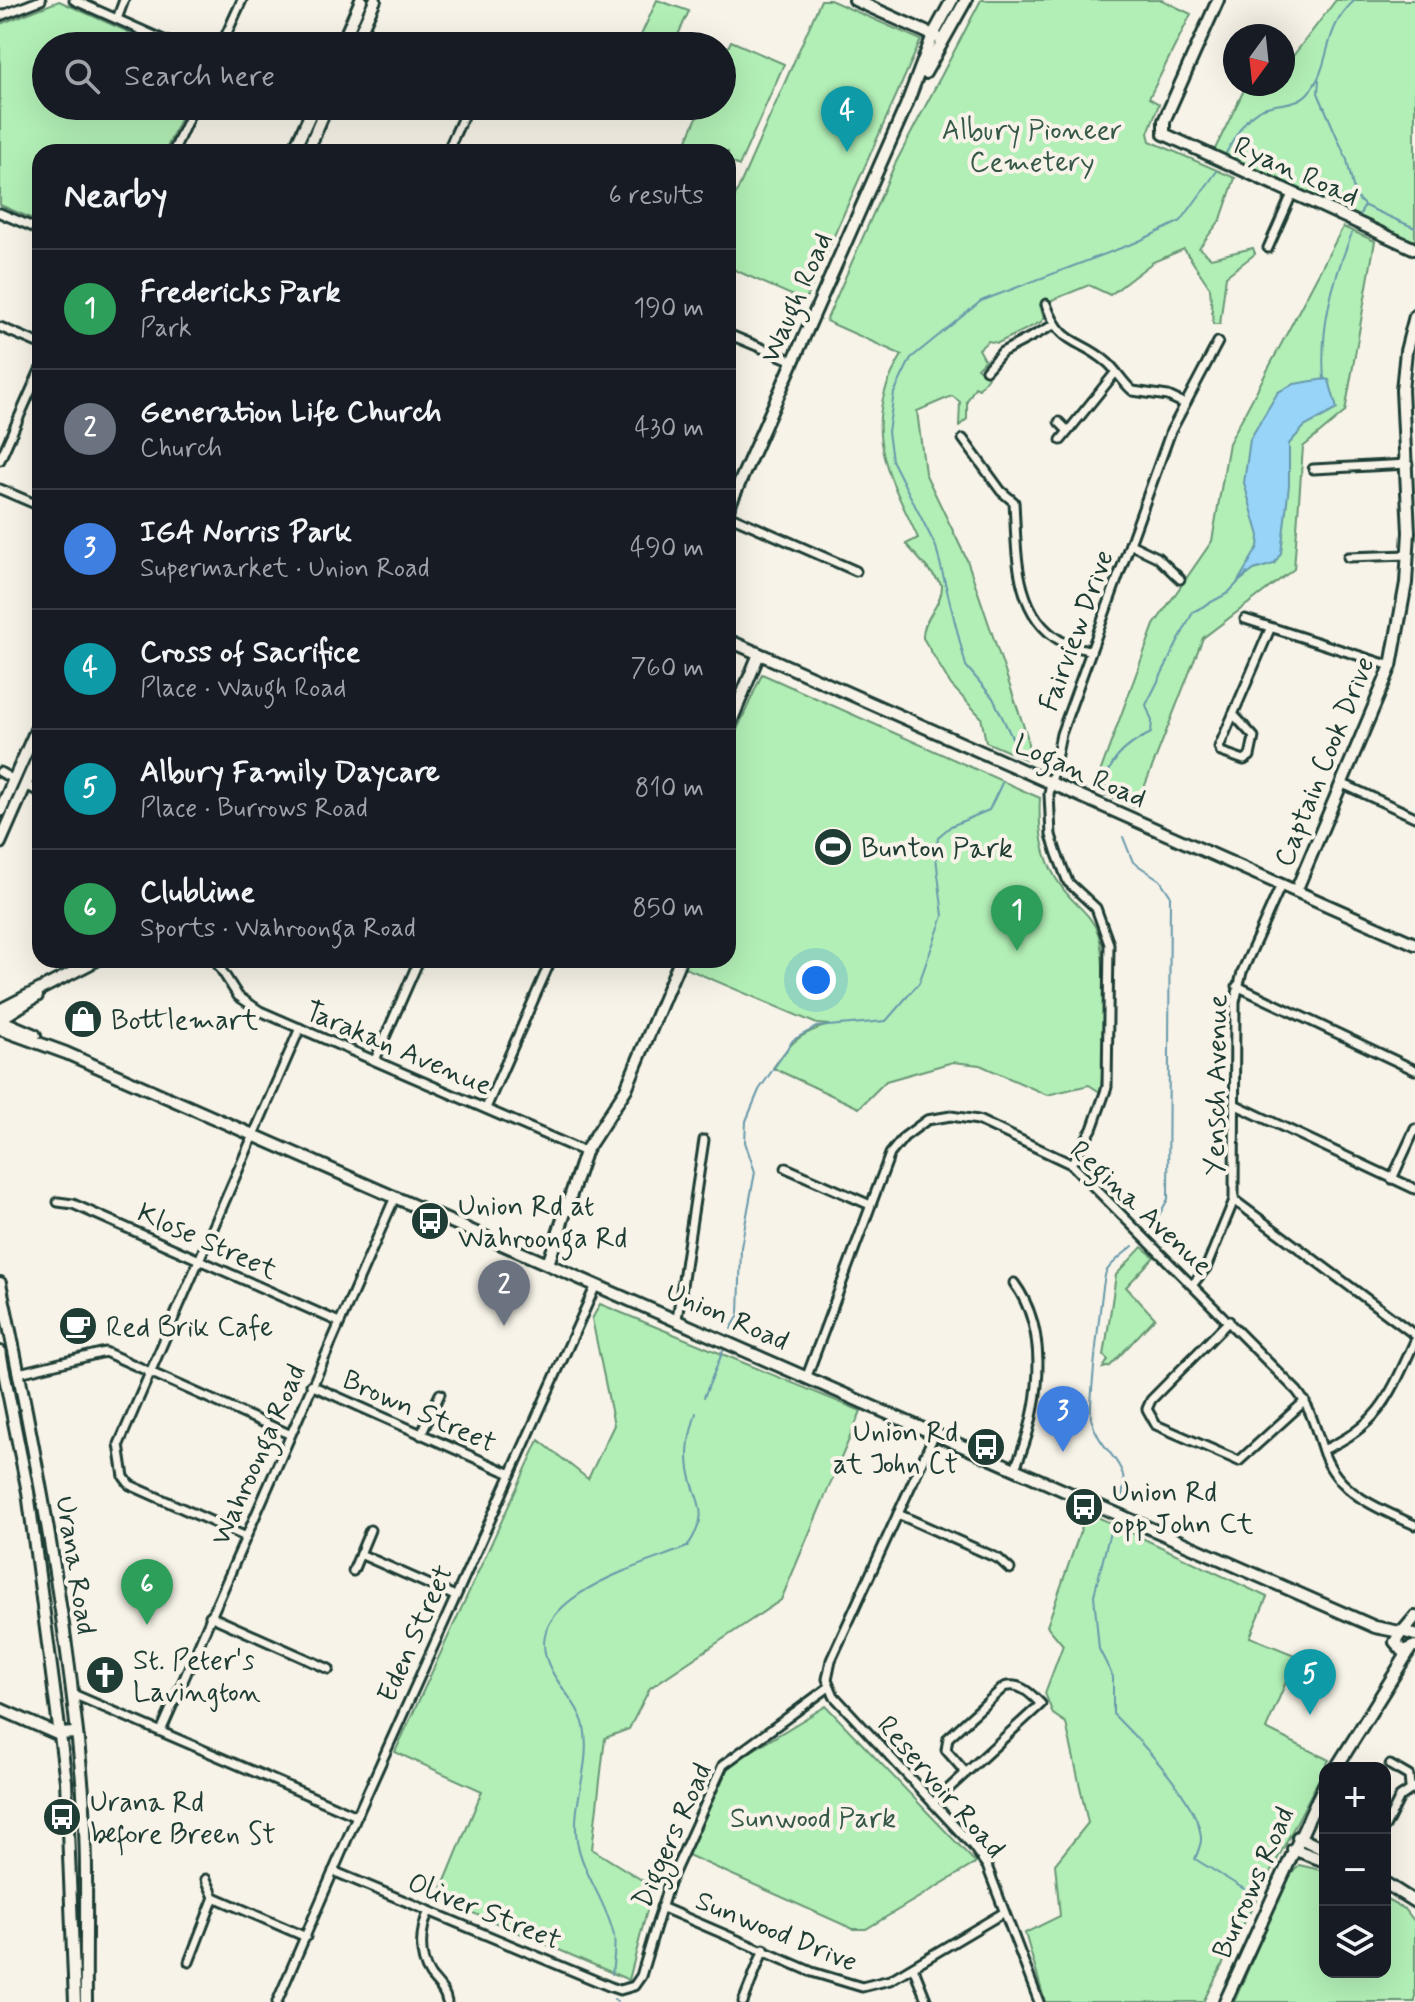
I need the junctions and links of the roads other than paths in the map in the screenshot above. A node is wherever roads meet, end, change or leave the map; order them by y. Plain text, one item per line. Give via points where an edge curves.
1 (41, 0) edge
2 (74, 0) edge
3 (124, 0) edge
4 (242, 0) edge
5 (361, 0) edge
6 (375, 0) edge
7 (855, 0) edge
8 (952, 0) edge
9 (966, 0) edge
10 (1209, 0) edge
11 (1218, 0) edge
12 (0, 16) edge
13 (117, 19) junction
14 (1207, 22) junction
15 (146, 32) edge
16 (227, 32) edge
17 (347, 32) edge
18 (360, 32) edge
19 (938, 38) junction
20 (188, 120) edge
21 (307, 120) edge
22 (321, 120) edge
23 (462, 120) edge
24 (177, 144) edge
25 (296, 144) edge
26 (310, 144) edge
27 (451, 144) edge
28 (1292, 194) junction
29 (0, 213) edge
30 (32, 227) edge
31 (1268, 248) dead end
32 (1415, 249) edge
33 (1046, 304) dead end
34 (1415, 316) edge
35 (1054, 325) junction
36 (0, 327) edge
37 (736, 337) edge
38 (32, 341) edge
39 (1218, 342) dead end
40 (987, 349) dead end
41 (994, 359) junction
42 (793, 361) junction
43 (986, 370) dead end
44 (1115, 373) junction
45 (32, 388) edge
46 (1402, 390) junction
47 (1415, 390) edge
48 (1183, 403) junction
49 (1059, 422) dead end
50 (1068, 431) junction
51 (963, 439) dead end
52 (1061, 440) dead end
53 (0, 460) edge
54 (1408, 464) junction
55 (1313, 469) dead end
56 (1412, 485) edge
57 (0, 489) edge
58 (736, 493) edge
59 (32, 503) edge
60 (736, 516) edge
61 (1130, 544) junction
62 (1408, 555) junction
63 (1348, 557) dead end
64 (856, 571) dead end
65 (1180, 579) dead end
66 (1411, 583) edge
67 (1245, 619) dead end
68 (1270, 629) junction
69 (736, 644) edge
70 (1091, 651) junction
71 (759, 654) junction
72 (1391, 666) junction
73 (736, 710) edge
74 (1233, 714) junction
75 (32, 739) edge
76 (32, 770) edge
77 (0, 772) edge
78 (14, 780) junction
79 (1051, 783) junction
80 (1343, 784) junction
81 (25, 785) junction
82 (32, 788) edge
83 (0, 811) edge
84 (1415, 817) edge
85 (0, 843) edge
86 (1281, 885) junction
87 (1296, 891) junction
88 (1415, 944) edge
89 (83, 968) edge
90 (221, 968) edge
91 (415, 968) edge
92 (547, 968) edge
93 (677, 968) edge
94 (1237, 986) junction
95 (45, 990) junction
96 (27, 1004) junction
97 (0, 1010) edge
98 (0, 1020) edge
99 (20, 1028) junction
100 (300, 1028) junction
101 (0, 1029) edge
102 (60, 1050) junction
103 (375, 1060) junction
104 (1415, 1070) edge
105 (1234, 1104) junction
106 (486, 1108) junction
107 (1415, 1129) edge
108 (254, 1135) junction
109 (704, 1140) dead end
110 (585, 1152) junction
111 (1071, 1164) junction
112 (786, 1168) dead end
113 (1392, 1179) junction
114 (1415, 1189) edge
115 (395, 1197) junction
116 (1234, 1200) junction
117 (58, 1202) dead end
118 (868, 1204) junction
119 (199, 1259) junction
120 (548, 1264) junction
121 (0, 1283) edge
122 (1014, 1283) dead end
123 (1193, 1284) junction
124 (596, 1285) junction
125 (677, 1319) junction
126 (1229, 1321) junction
127 (339, 1322) junction
128 (1415, 1338) edge
129 (0, 1352) edge
130 (149, 1372) junction
131 (19, 1373) junction
132 (807, 1376) junction
133 (3, 1378) edge
134 (311, 1385) junction
135 (440, 1394) dead end
136 (1305, 1401) junction
137 (935, 1433) junction
138 (289, 1434) junction
139 (421, 1435) junction
140 (1323, 1450) junction
141 (1015, 1468) junction
142 (511, 1474) junction
143 (898, 1514) junction
144 (1415, 1525) edge
145 (370, 1530) dead end
146 (244, 1536) junction
147 (360, 1554) junction
148 (1010, 1569) dead end
149 (353, 1571) dead end
150 (56, 1587) junction
151 (455, 1596) junction
152 (43, 1602) junction
153 (210, 1616) junction
154 (1415, 1617) edge
155 (1406, 1636) edge
156 (1413, 1649) edge
157 (329, 1669) dead end
158 (1390, 1677) junction
159 (829, 1687) junction
160 (73, 1694) junction
161 (0, 1709) edge
162 (162, 1729) junction
163 (76, 1733) junction
164 (57, 1734) junction
165 (1340, 1762) edge
166 (1391, 1766) edge
167 (966, 1773) junction
168 (1413, 1787) edge
169 (1319, 1795) edge
170 (933, 1803) junction
171 (1391, 1815) edge
172 (357, 1816) junction
173 (1298, 1837) junction
174 (1319, 1847) edge
175 (1293, 1849) junction
176 (1319, 1859) edge
177 (333, 1871) junction
178 (206, 1879) dead end
179 (1391, 1887) edge
180 (214, 1897) junction
181 (1415, 1902) edge
182 (661, 1907) junction
183 (429, 1911) junction
184 (1003, 1913) junction
185 (306, 1937) junction
186 (764, 1949) junction
187 (189, 1962) dead end
188 (913, 1967) junction
189 (620, 1990) joint
190 (75, 2002) edge
191 (86, 2002) edge
192 (277, 2002) edge
193 (447, 2002) edge
194 (743, 2002) edge
195 (927, 2002) edge
196 (1039, 2002) edge
197 (1225, 2002) edge

1 - 12 street
2 - 13 street
3 - 13 street
4 - 16 street
5 - 17 main road
6 - 18 main road
7 - 19 main road
8 - 19 main road, Waugh Road
9 - 19 main road, Waugh Road
10 - 14 main road
11 - 14 main road
13 - 15 street
14 - 28 main road, Ryan Road via 1163,131 1170,139
19 - 42 main road, Waugh Road
20 - 24 street
21 - 25 main road
22 - 26 main road
23 - 27 street
28 - 31 street
28 - 32 main road, Ryan Road
29 - 30 street
33 - 35 street
34 - 46 main road, Captain Cook Drive
35 - 41 street
35 - 44 street
36 - 38 street
37 - 42 street
39 - 48 street, Fairview Drive
40 - 41 street
41 - 43 street
42 - 58 main road, Waugh Road
44 - 48 street via 1144,396 1168,396
44 - 50 street
45 - 53 street
46 - 47 street
46 - 54 main road, Captain Cook Drive
48 - 61 street, Fairview Drive
49 - 50 street
50 - 52 street
51 - 70 street via 1014,502 1021,590 1059,640
54 - 55 street
54 - 56 main road, Captain Cook Drive
56 - 62 main road, Captain Cook Drive
57 - 59 street
60 - 64 street
61 - 65 street via 1157,557
61 - 70 street, Fairview Drive
62 - 63 street
62 - 66 main road, Captain Cook Drive
66 - 72 main road, Captain Cook Drive
67 - 68 street
68 - 72 street
68 - 74 street
69 - 71 main road, Logan Road
70 - 79 street, Fairview Drive via 1061,734
71 - 73 main road
71 - 79 main road, Logan Road
72 - 80 main road, Captain Cook Drive
74 - 74 street via 1219,747 1244,760 1254,737
75 - 78 main road
76 - 81 main road
77 - 78 street
78 - 83 main road
79 - 86 main road, Logan Road
79 - 111 street, Fairview Drive via 1049,819 1057,854 1068,882 1096,908 1109,944 1107,1087 1092,1129
80 - 84 street
80 - 87 main road, Captain Cook Drive
81 - 82 street
81 - 85 main road
86 - 87 main road, Logan Road
86 - 94 street, Yensch Avenue
87 - 88 main road, Logan Road
89 - 95 main road
90 - 100 street, Tarakan Avenue via 247,1004
91 - 103 street
92 - 106 street
93 - 110 main road via 626,1089
94 - 104 street
94 - 105 street, Yensch Avenue
95 - 96 main road
95 - 97 main road
96 - 98 main road
96 - 99 main road
98 - 99 main road, Union Road
99 - 102 main road, Union Road
100 - 103 street, Tarakan Avenue
100 - 108 street
101 - 102 main road, Union Road
102 - 108 main road, Union Road
103 - 106 street, Tarakan Avenue
105 - 113 street
105 - 116 street, Yensch Avenue
106 - 110 street, Tarakan Avenue
107 - 113 street
108 - 115 main road, Union Road
108 - 119 street
109 - 125 street
110 - 120 main road
111 - 118 street, Regina Avenue via 978,1120 927,1120 890,1154
111 - 123 street, Regina Avenue
112 - 118 street
113 - 114 street
115 - 120 main road, Union Road
115 - 127 street, Wahroonga Road
116 - 123 street, Yensch Avenue via 1206,1268
116 - 128 street
117 - 119 street, Klose Street
118 - 132 street, Regina Avenue
119 - 127 street, Klose Street
119 - 130 street
120 - 124 main road, Union Road
121 - 131 main road, Urana Road
122 - 141 street via 1031,1318 1037,1365 1032,1419
123 - 126 street, Regina Avenue
124 - 125 main road, Union Road
124 - 142 street, Eden Street
125 - 132 main road, Union Road
126 - 136 street, Regina Avenue
126 - 136 street via 1151,1400 1147,1409 1156,1425 1239,1461
127 - 134 street, Wahroonga Road
128 - 140 street via 1380,1412 1363,1429
129 - 133 main road, Urana Road
130 - 131 street via 98,1352
130 - 138 street
130 - 146 street via 119,1444 127,1481
131 - 133 main road
131 - 150 main road, Urana Road
132 - 137 main road, Union Road
133 - 152 main road, Urana Road via 26,1479
134 - 138 street, Wahroonga Road
134 - 139 street, Brown Street
135 - 139 street
136 - 140 street, Regina Avenue
137 - 141 main road, Union Road
137 - 143 street
138 - 146 street, Wahroonga Road
139 - 142 street, Brown Street
140 - 144 street, Regina Avenue via 1350,1491
141 - 155 main road, Union Road
142 - 151 street, Eden Street
143 - 148 street via 999,1559
143 - 159 street via 831,1660
145 - 147 street
146 - 153 street, Wahroonga Road
147 - 149 street
147 - 151 street
150 - 152 main road
150 - 160 main road, Urana Road
151 - 172 street, Eden Street
152 - 164 main road, Urana Road
153 - 157 street
153 - 162 street, Wahroonga Road
154 - 155 main road
155 - 156 main road, Union Road
155 - 158 main road
156 - 158 main road
158 - 165 main road
159 - 170 street, Reservoir Road
159 - 182 street, Diggers Road via 723,1765
160 - 162 street
160 - 163 main road, Urana Road
161 - 164 main road
162 - 172 street
163 - 164 main road
163 - 191 main road, Urana Road via 84,1801
164 - 190 main road, Urana Road via 69,1811
166 - 168 street via 1409,1776
167 - 167 street via 946,1744 1010,1685 1029,1692 1041,1704
167 - 170 street
168 - 171 street via 1400,1797
169 - 173 main road, Burrows Road
170 - 184 street, Reservoir Road via 987,1866
172 - 177 street, Eden Street
173 - 174 main road
173 - 175 main road, Burrows Road
175 - 176 main road
175 - 197 main road, Burrows Road
177 - 183 street, Oliver Street
177 - 185 street, Eden Street
178 - 180 street
179 - 181 main road
180 - 185 street
180 - 187 street
182 - 186 street, Sunwood Drive
182 - 189 street, Diggers Road via 638,1983
183 - 189 street, Oliver Street
183 - 193 street via 423,1927 426,1967
184 - 188 street, Sunwood Drive
184 - 196 street, Reservoir Road
185 - 192 street, Eden Street
186 - 188 street, Sunwood Drive via 820,1976 862,1987
186 - 194 street
188 - 195 street

